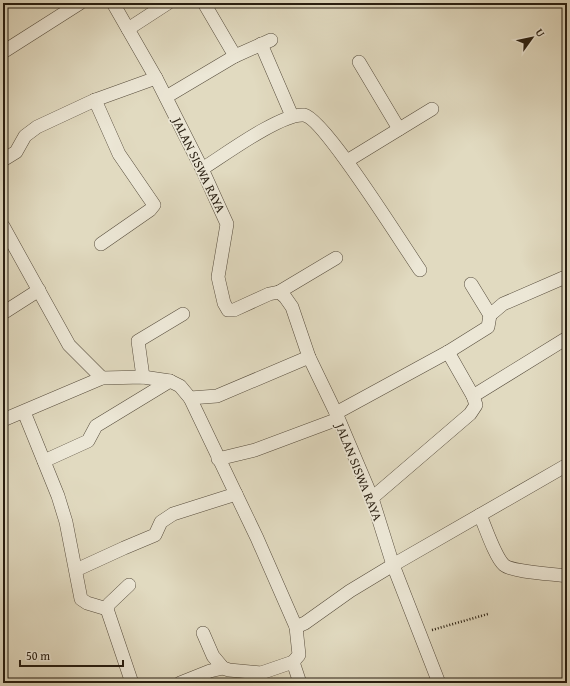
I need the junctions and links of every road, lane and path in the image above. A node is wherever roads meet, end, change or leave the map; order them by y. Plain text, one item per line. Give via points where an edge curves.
1 (80, 3) edge
2 (113, 3) edge
3 (168, 3) edge
4 (204, 3) edge
5 (128, 29) junction
6 (3, 52) edge
7 (235, 56) junction
8 (359, 62) dead end
9 (156, 78) junction
10 (166, 97) junction
11 (95, 100) junction
12 (432, 109) dead end
13 (292, 116) junction
14 (399, 129) junction
15 (3, 160) edge
16 (347, 161) junction
17 (202, 169) junction
18 (3, 226) edge
19 (100, 244) dead end
20 (336, 258) dead end
21 (420, 270) dead end
22 (567, 281) edge
23 (471, 284) dead end
24 (39, 290) junction
25 (279, 292) junction
26 (3, 313) edge
27 (182, 314) dead end
28 (490, 315) junction
29 (567, 338) edge
30 (448, 352) junction
31 (309, 357) junction
32 (144, 377) junction
33 (102, 378) junction
34 (170, 381) junction
35 (473, 396) junction
36 (190, 398) junction
37 (24, 412) junction
38 (337, 416) junction
39 (3, 420) edge
40 (218, 459) junction
41 (44, 461) junction
42 (567, 465) edge
43 (236, 494) junction
44 (372, 498) junction
45 (480, 515) junction
46 (393, 565) junction
47 (76, 570) junction
48 (567, 576) edge
49 (129, 585) dead end
50 (107, 609) junction
51 (488, 614) dead end
52 (296, 627) junction
53 (203, 633) dead end
54 (420, 634) junction
55 (293, 662) junction
56 (223, 668) junction
57 (197, 680) edge
58 (132, 683) edge
59 (180, 683) edge
60 (300, 683) edge
61 (439, 683) edge

1 - 6 street
2 - 5 street, JALAN SISWA RAYA
3 - 5 street
4 - 7 street
5 - 9 street, JALAN SISWA RAYA
7 - 10 street
7 - 13 street via 266,42
8 - 14 street
9 - 10 street, JALAN SISWA RAYA
9 - 11 street
10 - 17 street, JALAN SISWA RAYA
11 - 15 street via 37,127 25,136 16,152
11 - 19 street via 119,154 154,205
12 - 14 street
13 - 16 street via 310,117
13 - 17 street via 269,127
14 - 16 street
16 - 21 street
17 - 25 street, JALAN SISWA RAYA via 227,224 218,277 228,310
18 - 24 street
20 - 25 street
22 - 28 street via 563,278 504,304
23 - 28 street
24 - 26 street
24 - 33 street via 69,346
25 - 31 street, JALAN SISWA RAYA via 292,307
27 - 32 street via 138,341
28 - 30 street via 488,328
29 - 35 street
30 - 35 street
30 - 38 street
31 - 36 street via 217,396
31 - 38 street, JALAN SISWA RAYA
32 - 33 street
32 - 34 street
33 - 37 street
34 - 36 street via 180,386
34 - 41 street via 96,426 88,441
35 - 44 street via 476,405 470,414
36 - 40 street
37 - 39 street
37 - 41 street
38 - 40 street via 255,450
38 - 44 street, JALAN SISWA RAYA
40 - 43 street
41 - 47 street via 66,522
42 - 45 street
43 - 47 street via 173,514 161,522 155,535
43 - 52 street
44 - 46 street, JALAN SISWA RAYA
45 - 46 street
45 - 48 street via 496,553 504,565 513,569
46 - 52 street
46 - 54 street, JALAN SISWA RAYA
47 - 50 street via 81,599
49 - 50 street
50 - 58 street
51 - 54 path
52 - 55 street via 299,655
53 - 56 street
54 - 61 street, JALAN SISWA RAYA
55 - 56 street via 261,673
55 - 60 street
56 - 57 street via 210,671
57 - 59 street

